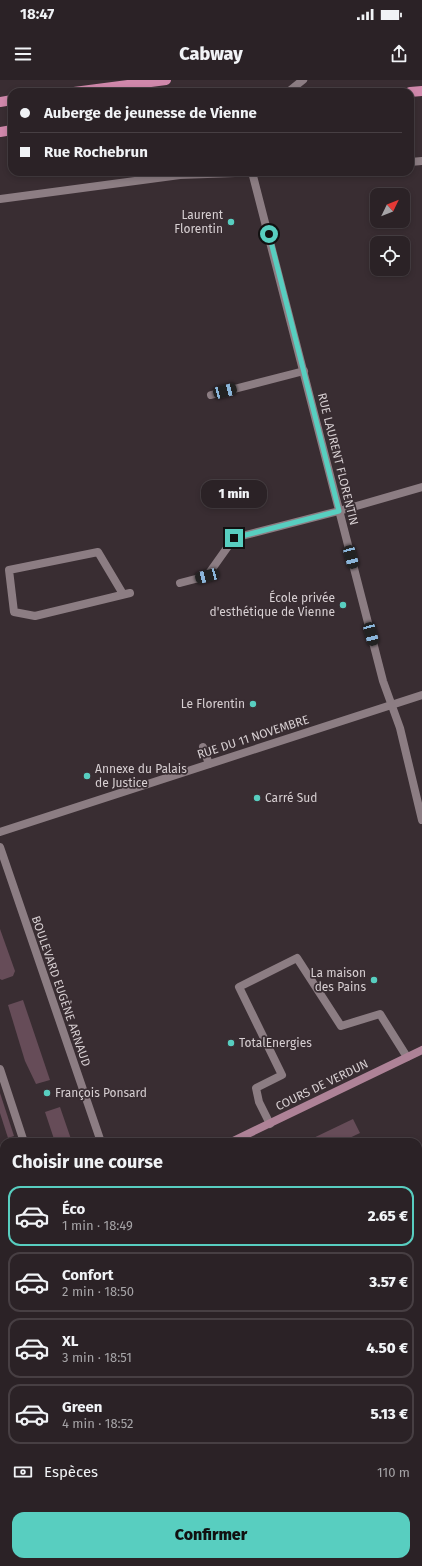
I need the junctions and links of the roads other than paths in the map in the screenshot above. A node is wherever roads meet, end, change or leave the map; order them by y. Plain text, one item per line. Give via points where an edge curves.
1 (166, 80) edge
2 (303, 80) edge
3 (105, 88) edge
4 (293, 88) edge
5 (173, 176) edge
6 (253, 176) edge
7 (0, 200) edge
8 (304, 371) junction
9 (211, 395) dead end
10 (422, 487) edge
11 (339, 511) junction
12 (180, 583) dead end
13 (127, 594) joint
14 (422, 695) edge
15 (392, 705) junction
16 (204, 747) dead end
17 (209, 764) junction
18 (422, 820) edge
19 (0, 832) edge
20 (0, 847) edge
21 (422, 1050) edge
22 (407, 1057) junction
23 (0, 1070) edge
24 (270, 1124) junction
25 (23, 1138) edge
26 (99, 1138) edge
27 (240, 1138) edge

1 - 3 main road
2 - 4 street
5 - 7 street
6 - 8 street, RUE LAURENT FLORENTIN
8 - 9 street
8 - 11 street, RUE LAURENT FLORENTIN
10 - 11 street
11 - 12 street via 234,538 207,576
11 - 15 street, RUE LAURENT FLORENTIN via 383,681
13 - 13 street via 35,616 14,612 9,570 98,552
14 - 15 street, RUE DU 11 NOVEMBRE
15 - 17 street, RUE DU 11 NOVEMBRE
15 - 18 street, RUE LAURENT FLORENTIN
16 - 17 street
17 - 19 street, RUE DU 11 NOVEMBRE
20 - 26 street, BOULEVARD EUGÈNE ARNAUD
21 - 22 main road, COURS DE VERDUN
22 - 24 main road, COURS DE VERDUN
22 - 24 street via 380,1014 341,1026 297,958 239,987 282,1075 256,1088 259,1102
23 - 25 street
24 - 27 main road, COURS DE VERDUN

